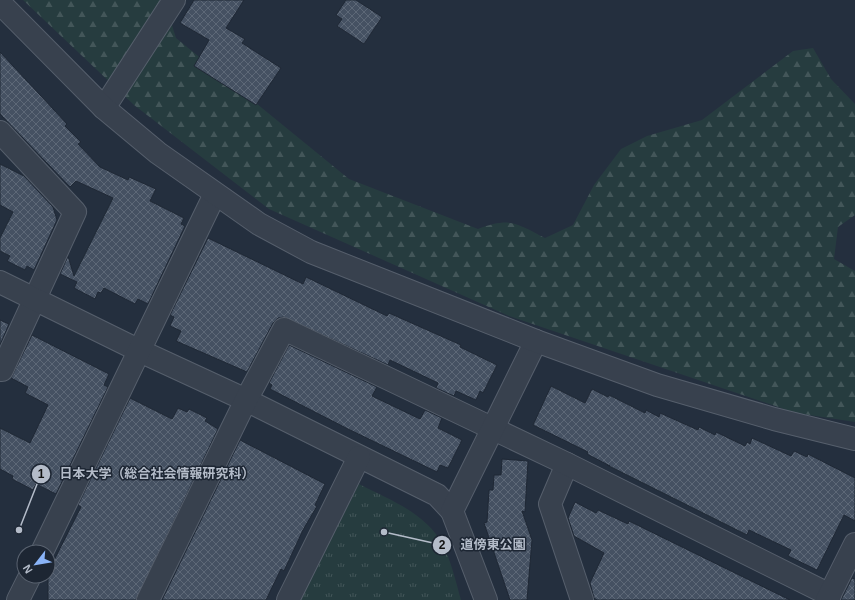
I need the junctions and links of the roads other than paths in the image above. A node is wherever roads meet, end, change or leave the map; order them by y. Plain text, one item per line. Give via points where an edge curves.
1 (174, 0) edge
2 (0, 4) edge
3 (104, 108) junction
4 (0, 132) edge
5 (215, 194) junction
6 (0, 282) edge
7 (35, 299) junction
8 (536, 340) junction
9 (140, 351) junction
10 (0, 370) edge
11 (246, 400) junction
12 (493, 429) junction
13 (855, 439) edge
14 (359, 457) junction
15 (567, 464) junction
16 (452, 511) junction
17 (46, 544) edge
18 (855, 544) edge
19 (26, 584) edge
20 (829, 597) edge
21 (18, 600) edge
22 (148, 600) edge
23 (288, 600) edge
24 (486, 600) edge
25 (582, 600) edge

1 - 3 street
2 - 3 street
3 - 5 street via 158,153
4 - 7 street via 76,212
5 - 8 street via 259,224 311,252
5 - 9 street
6 - 7 street
7 - 9 street
7 - 10 street
8 - 12 street
8 - 13 street via 657,384 774,419
9 - 11 street
9 - 17 street
11 - 12 street via 284,329
11 - 14 street
11 - 22 street
12 - 15 street
12 - 16 street
14 - 16 street via 437,495
14 - 23 street
15 - 20 street
15 - 25 street via 550,504
16 - 24 street
18 - 20 street
19 - 21 street

